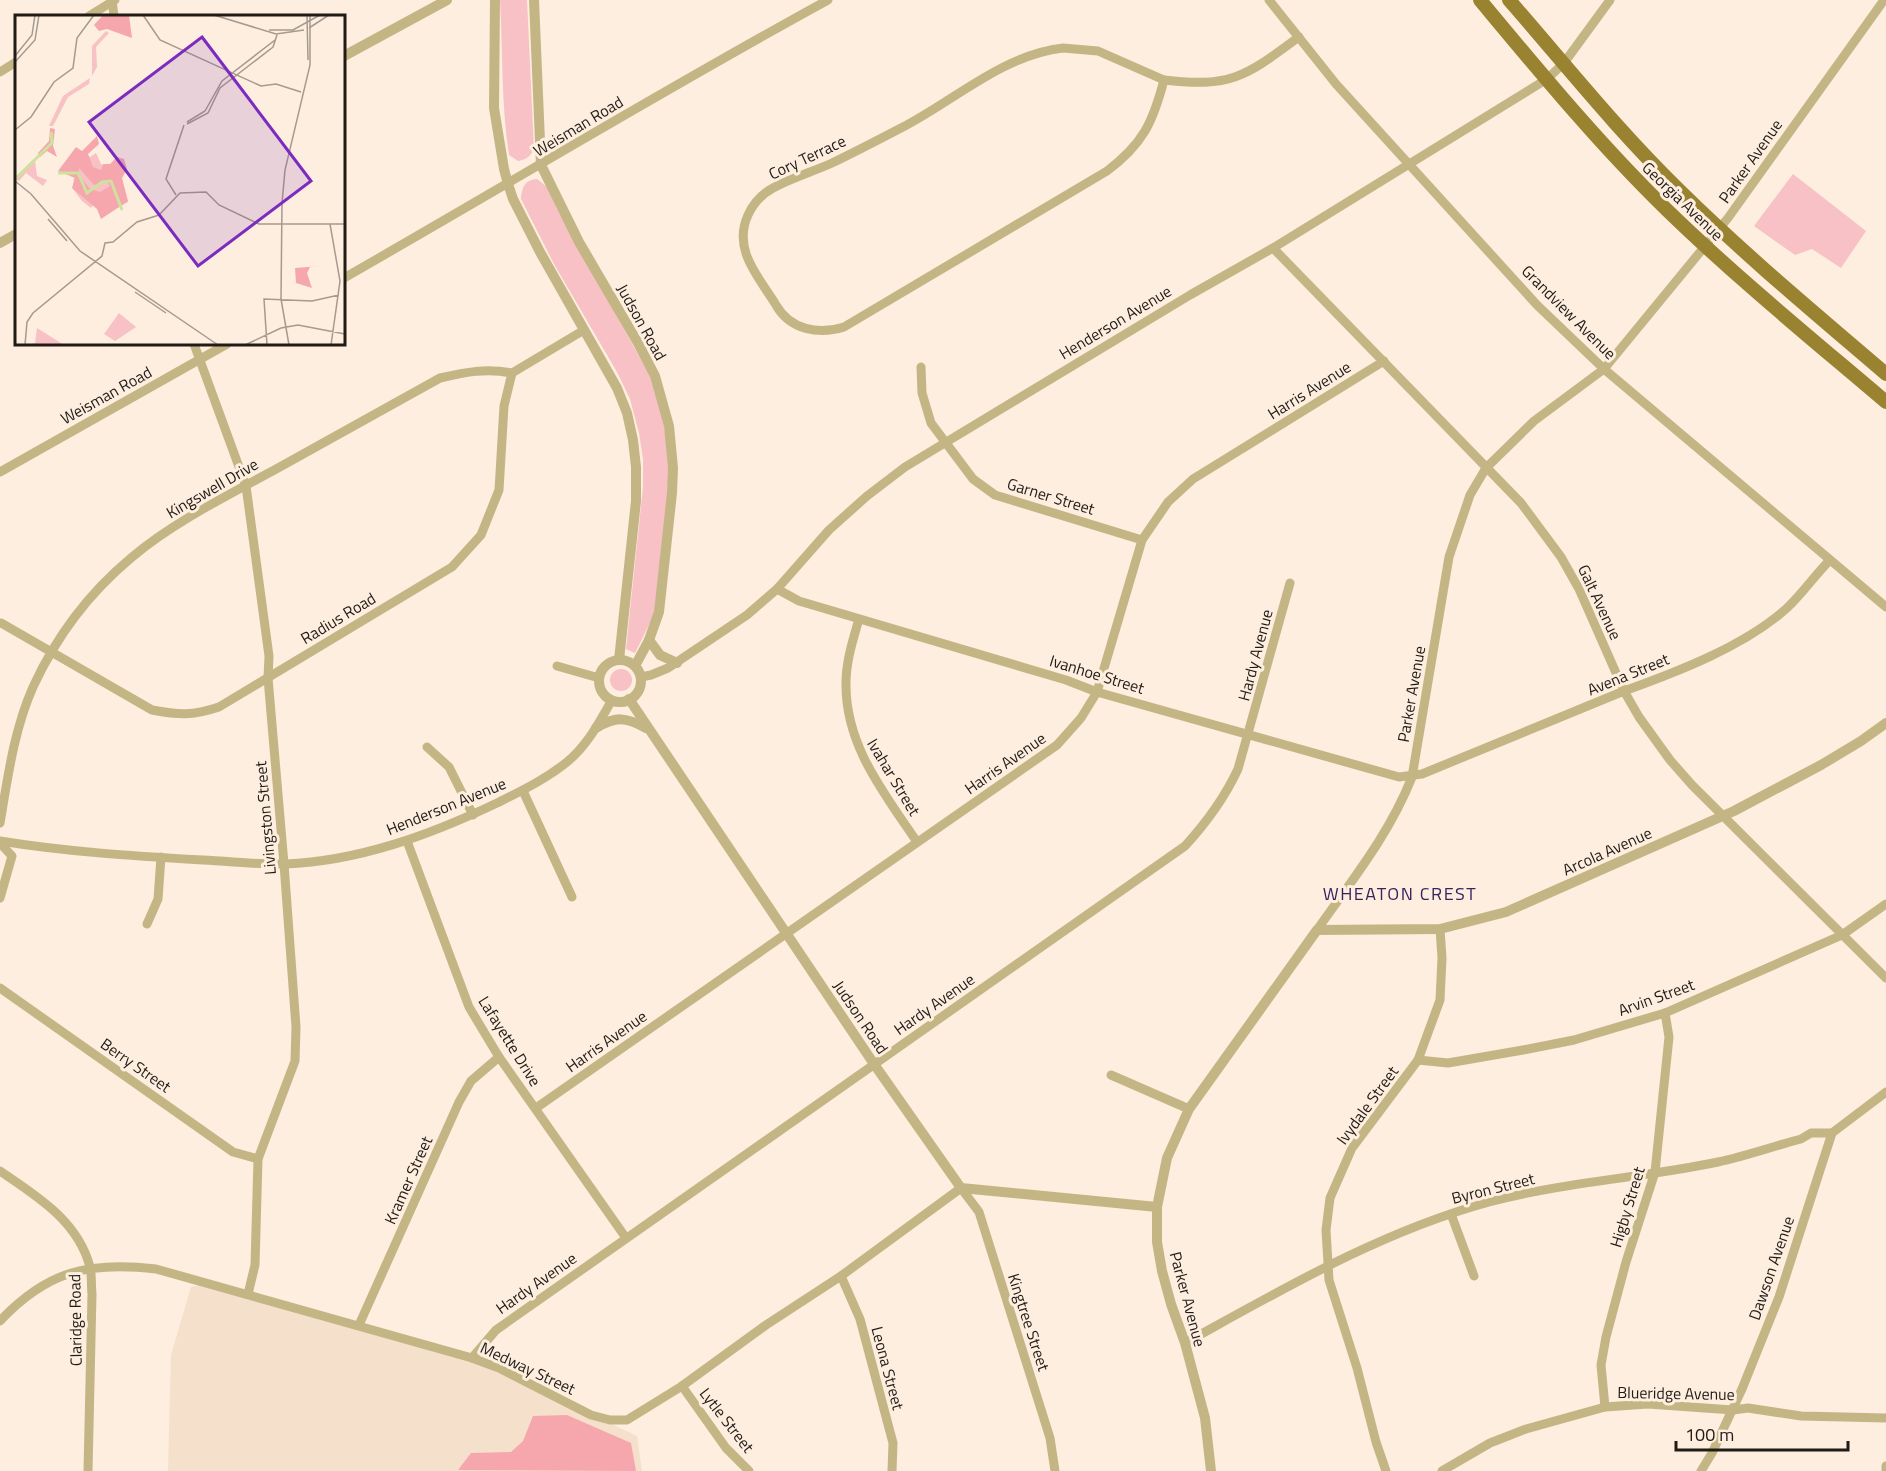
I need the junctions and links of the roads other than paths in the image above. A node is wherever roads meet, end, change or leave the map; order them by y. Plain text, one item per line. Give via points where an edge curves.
1 (447, 0) edge
2 (495, 0) edge
3 (534, 0) edge
4 (828, 0) edge
5 (1269, 0) edge
6 (1480, 0) edge
7 (1509, 0) edge
8 (1610, 0) edge
9 (1884, 0) edge
10 (113, 1) edge
11 (91, 15) edge
12 (1299, 37) junction
13 (345, 55) edge
14 (15, 63) edge
15 (1564, 63) junction
16 (0, 72) edge
17 (1164, 80) junction
18 (1547, 80) junction
19 (541, 165) junction
20 (1408, 165) junction
21 (508, 184) junction
22 (1719, 228) junction
23 (15, 235) edge
24 (0, 243) edge
25 (1706, 247) junction
26 (1273, 248) junction
27 (345, 277) edge
28 (584, 330) junction
29 (195, 345) edge
30 (225, 345) edge
31 (200, 359) junction
32 (1384, 361) junction
33 (921, 368) dead end
34 (1604, 369) junction
35 (512, 373) junction
36 (1886, 374) edge
37 (1886, 402) edge
38 (945, 442) junction
39 (1486, 468) junction
40 (0, 472) edge
41 (246, 486) junction
42 (1142, 540) junction
43 (1830, 560) junction
44 (1290, 583) dead end
45 (777, 589) junction
46 (1886, 607) edge
47 (859, 619) junction
48 (1, 623) edge
49 (649, 640) junction
50 (51, 652) junction
51 (619, 660) junction
52 (677, 663) junction
53 (557, 666) dead end
54 (635, 666) junction
55 (641, 677) junction
56 (268, 678) junction
57 (599, 678) junction
58 (1624, 691) junction
59 (1097, 692) junction
60 (629, 699) junction
61 (612, 700) junction
62 (1886, 723) edge
63 (596, 728) junction
64 (647, 729) junction
65 (1249, 734) junction
66 (427, 747) dead end
67 (1412, 777) junction
68 (523, 790) junction
69 (473, 815) junction
70 (1724, 816) junction
71 (0, 823) edge
72 (407, 841) junction
73 (0, 842) edge
74 (917, 842) junction
75 (161, 857) junction
76 (284, 864) junction
77 (572, 897) dead end
78 (0, 898) edge
79 (1886, 904) edge
80 (147, 924) dead end
81 (1440, 929) junction
82 (1317, 930) junction
83 (786, 933) junction
84 (1842, 935) junction
85 (1886, 978) edge
86 (0, 988) edge
87 (1665, 1013) junction
88 (499, 1057) junction
89 (1418, 1060) junction
90 (874, 1064) junction
91 (1111, 1075) dead end
92 (1886, 1092) edge
93 (536, 1108) junction
94 (1189, 1109) junction
95 (1832, 1133) junction
96 (258, 1159) junction
97 (0, 1172) edge
98 (1655, 1172) junction
99 (961, 1188) junction
100 (1156, 1207) junction
101 (1451, 1214) junction
102 (626, 1238) junction
103 (1328, 1264) junction
104 (90, 1267) junction
105 (841, 1276) junction
106 (1474, 1276) dead end
107 (248, 1294) junction
108 (0, 1321) edge
109 (359, 1325) junction
110 (1185, 1343) junction
111 (472, 1358) junction
112 (682, 1386) junction
113 (1605, 1407) junction
114 (1733, 1410) junction
115 (1886, 1418) edge
116 (1886, 1466) edge
117 (88, 1471) edge
118 (749, 1471) edge
119 (892, 1471) edge
120 (1055, 1471) edge
121 (1211, 1471) edge
122 (1386, 1471) edge
123 (1442, 1471) edge
124 (1701, 1471) edge
125 (1886, 1471) edge

1 - 13 street
2 - 21 street via 494,108
3 - 19 street, Judson Road
4 - 19 street, Weisman Road
5 - 12 street, Grandview Avenue
6 - 18 main road, Georgia Avenue
7 - 15 main road, Georgia Avenue
8 - 15 street, Henderson Avenue
9 - 22 street, Parker Avenue
10 - 11 street
12 - 17 street, Cory Terrace via 1261,65 1236,77 1203,83
12 - 20 street, Grandview Avenue
14 - 16 street
15 - 18 street, Henderson Avenue
15 - 22 main road, Georgia Avenue via 1677,189
17 - 17 street, Cory Terrace via 1093,50 1050,49 1019,58 904,127 765,194 752,208 745,224 744,252 778,310 789,321 812,330 844,327 1123,159 1149,126
18 - 20 street, Henderson Avenue
18 - 25 main road, Georgia Avenue via 1629,171
19 - 21 street, Weisman Road
19 - 49 street, Judson Road via 579,242 655,376 668,417 672,493 659,612
20 - 26 street, Henderson Avenue
20 - 34 street, Grandview Avenue via 1537,304
21 - 27 street, Weisman Road
21 - 28 street via 540,252
22 - 25 street, Parker Avenue
22 - 36 main road, Georgia Avenue
23 - 24 street
25 - 34 street, Parker Avenue
25 - 37 main road, Georgia Avenue
26 - 32 street, Galt Avenue
26 - 38 street, Henderson Avenue
28 - 35 street
28 - 51 street via 627,413 636,467
29 - 31 street, Livingston Street
30 - 31 street, Weisman Road
31 - 40 street, Weisman Road
31 - 41 street, Livingston Street
32 - 39 street, Galt Avenue
32 - 42 street, Harris Avenue via 1193,479 1168,502
33 - 38 street, Garner Street via 924,402 931,423
34 - 39 street, Parker Avenue via 1534,421
34 - 43 street, Grandview Avenue
35 - 41 street, Kingswell Drive via 475,371 441,378
35 - 56 street, Radius Road via 504,406 499,490 481,535 452,567
38 - 42 street, Garner Street via 973,479 995,495
38 - 45 street, Henderson Avenue via 867,496 829,530
39 - 58 street, Galt Avenue via 1521,502 1561,557
39 - 67 street, Parker Avenue via 1470,495 1449,556
41 - 50 street, Kingswell Drive via 166,532 131,558 80,608
41 - 56 street, Livingston Street via 269,656
42 - 59 street, Harris Avenue
43 - 46 street, Grandview Avenue
43 - 58 street, Avena Street via 1787,608 1742,641
44 - 65 street, Hardy Avenue
45 - 47 street, Ivanhoe Street via 799,601
45 - 52 street, Henderson Avenue via 747,615
47 - 59 street, Ivanhoe Street
47 - 74 street, Ivahar Street via 846,682 855,740 869,769
48 - 50 street, Radius Road
49 - 52 street via 660,655
49 - 54 street, Judson Road
50 - 56 street, Radius Road via 152,710 180,715 199,714 219,706
50 - 71 street, Kingswell Drive via 32,688 14,739
51 - 54 street
51 - 57 street via 605,666
52 - 55 street, Henderson Avenue
53 - 57 street
54 - 55 street
55 - 60 street via 638,690
56 - 76 street, Livingston Street
57 - 61 street via 602,691
58 - 67 street, Avena Street
58 - 70 street, Galt Avenue via 1670,760
59 - 65 street, Ivanhoe Street
59 - 74 street, Harris Avenue via 1057,746
60 - 61 street
60 - 64 street, Judson Road
61 - 63 street, Henderson Avenue
62 - 70 street, Arcola Avenue via 1821,765
63 - 64 street via 620,719
63 - 68 street, Henderson Avenue via 567,762
64 - 83 street, Judson Road
65 - 67 street, Ivanhoe Street via 1399,777
65 - 90 street, Hardy Avenue via 1227,792 1185,846
66 - 69 street via 449,767
67 - 82 street, Parker Avenue via 1377,847
68 - 69 street, Henderson Avenue
68 - 77 street
69 - 72 street, Henderson Avenue
70 - 81 street, Arcola Avenue via 1506,912
70 - 84 street, Galt Avenue
72 - 76 street, Henderson Avenue via 362,854
72 - 88 street, Lafayette Drive via 469,1007
73 - 75 street, Henderson Avenue
73 - 78 street, Henderson Avenue via 12,856
74 - 83 street, Harris Avenue
75 - 76 street, Henderson Avenue
75 - 80 street via 158,899
76 - 96 street, Livingston Street via 295,1061
79 - 84 street, Arvin Street
81 - 82 street, Arcola Avenue
81 - 89 street, Ivydale Street via 1440,1000
82 - 94 street, Parker Avenue
83 - 90 street, Judson Road
83 - 93 street, Harris Avenue
84 - 85 street, Galt Avenue
84 - 87 street, Arvin Street
86 - 96 street, Berry Street via 233,1152
87 - 89 street, Arvin Street via 1574,1040 1523,1050 1448,1063
87 - 98 street, Higby Street via 1669,1037
88 - 93 street, Lafayette Drive
88 - 109 street, Kramer Street via 471,1081 459,1102
89 - 103 street, Ivydale Street via 1352,1148 1334,1188 1326,1230
90 - 99 street, Judson Road
90 - 102 street, Hardy Avenue
91 - 94 street
92 - 95 street
93 - 102 street, Lafayette Drive
94 - 100 street, Parker Avenue via 1167,1158
95 - 98 street, Byron Street via 1811,1133 1719,1162
95 - 114 street, Dawson Avenue via 1779,1296
96 - 107 street, Livingston Street via 255,1265
97 - 104 street, Claridge Road via 59,1214 78,1240
98 - 101 street, Byron Street via 1538,1192
98 - 113 street, Higby Street via 1606,1337 1602,1365
99 - 100 street
99 - 105 street, Medway Street
99 - 120 street, Kingtree Street via 979,1212 1050,1438
100 - 110 street, Parker Avenue via 1162,1271
101 - 103 street, Byron Street
101 - 106 street
102 - 111 street, Hardy Avenue via 496,1330
103 - 110 street, Byron Street
103 - 122 street, Ivydale Street via 1329,1280
104 - 107 street, Medway Street via 125,1265 156,1269
104 - 108 street, Medway Street via 46,1283 24,1297
104 - 117 street, Claridge Road
105 - 112 street, Medway Street
105 - 119 street, Leona Street via 860,1319 893,1443
107 - 109 street, Medway Street
109 - 111 street, Medway Street
110 - 121 street, Parker Avenue via 1205,1418
111 - 112 street, Medway Street via 610,1420 627,1420
112 - 118 street, Lytle Street via 726,1448
113 - 114 street, Blueridge Avenue via 1648,1404
113 - 123 street, Blueridge Avenue via 1490,1443
114 - 115 street, Blueridge Avenue
114 - 124 street, Dawson Avenue
116 - 125 street

